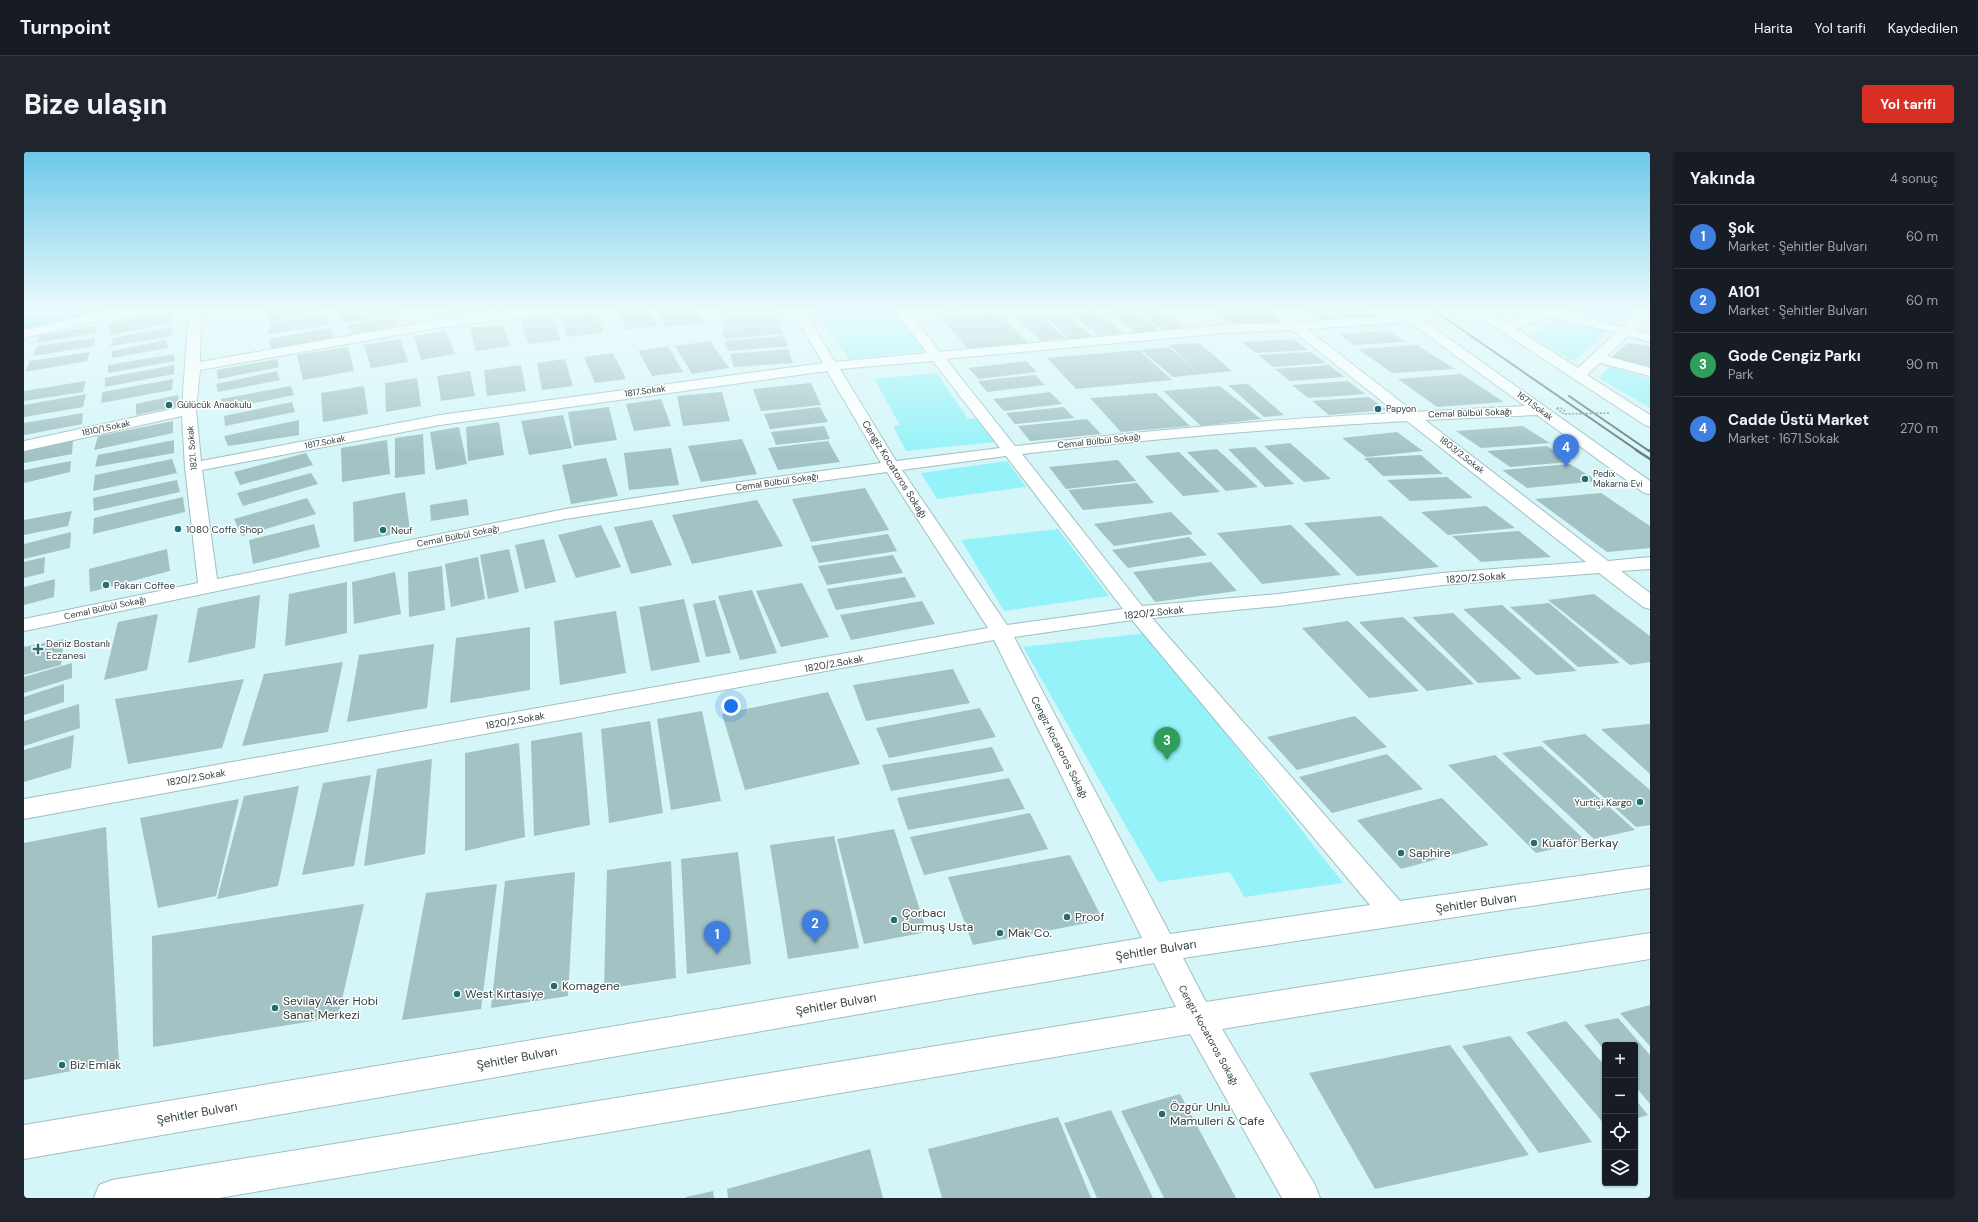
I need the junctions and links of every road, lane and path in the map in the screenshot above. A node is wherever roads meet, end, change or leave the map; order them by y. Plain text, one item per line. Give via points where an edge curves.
1 (193, 358) edge
2 (245, 358) edge
3 (828, 358) edge
4 (911, 358) edge
5 (940, 358) edge
6 (1339, 358) edge
7 (1467, 358) edge
8 (1553, 358) edge
9 (1598, 358) joint
10 (833, 366) junction
11 (193, 367) junction
12 (1650, 372) edge
13 (1579, 375) junction
14 (188, 410) junction
15 (1541, 410) junction
16 (1565, 413) dead end
17 (1610, 413) dead end
18 (1412, 415) junction
19 (1650, 422) edge
20 (24, 446) edge
21 (1010, 451) junction
22 (891, 466) junction
23 (193, 467) junction
24 (1650, 490) edge
25 (1650, 563) edge
26 (1605, 567) junction
27 (208, 586) junction
28 (1650, 602) edge
29 (1137, 613) junction
30 (24, 625) edge
31 (1001, 632) junction
32 (24, 808) edge
33 (1650, 877) edge
34 (1395, 915) junction
35 (1650, 946) edge
36 (1163, 948) junction
37 (1198, 1018) junction
38 (24, 1142) edge
39 (112, 1198) edge
40 (1302, 1198) edge

1 - 11 street, 1821. Sokak
2 - 11 street
3 - 10 street, Cengiz Kocatoros Sokağı
4 - 10 street, 1817.Sokak
5 - 21 street
6 - 18 street, 1803/2.Sokak
7 - 15 street, 1671.Sokak
8 - 13 street
9 - 12 street
9 - 13 street
10 - 22 street, Cengiz Kocatoros Sokağı
10 - 23 street, 1817.Sokak via 440,420
11 - 14 street, 1821. Sokak
13 - 19 street
14 - 20 street, 1810/1.Sokak
14 - 23 street, 1821. Sokak
15 - 18 street, Cemal Bülbül Sokağı
15 - 24 street, 1671.Sokak
16 - 17 path, bridge
18 - 21 street, Cemal Bülbül Sokağı via 1150,436
18 - 26 street, 1803/2.Sokak
21 - 22 street, Cemal Bülbül Sokağı
21 - 29 street
22 - 27 street, Cemal Bülbül Sokağı via 565,514
22 - 31 street, Cengiz Kocatoros Sokağı
23 - 27 street, 1821. Sokak
25 - 26 street, 1820/2.Sokak
26 - 28 street, 1803/2.Sokak
26 - 29 street, 1820/2.Sokak via 1442,579 1278,600
27 - 30 street, Cemal Bülbül Sokağı
29 - 31 street, 1820/2.Sokak
29 - 34 street
31 - 32 street, 1820/2.Sokak
31 - 36 street, Cengiz Kocatoros Sokağı
33 - 34 street, Şehitler Bulvarı
34 - 36 street, Şehitler Bulvarı
35 - 37 street
36 - 37 street, Cengiz Kocatoros Sokağı
36 - 38 street, Şehitler Bulvarı
37 - 39 street
37 - 40 street, Cengiz Kocatoros Sokağı

